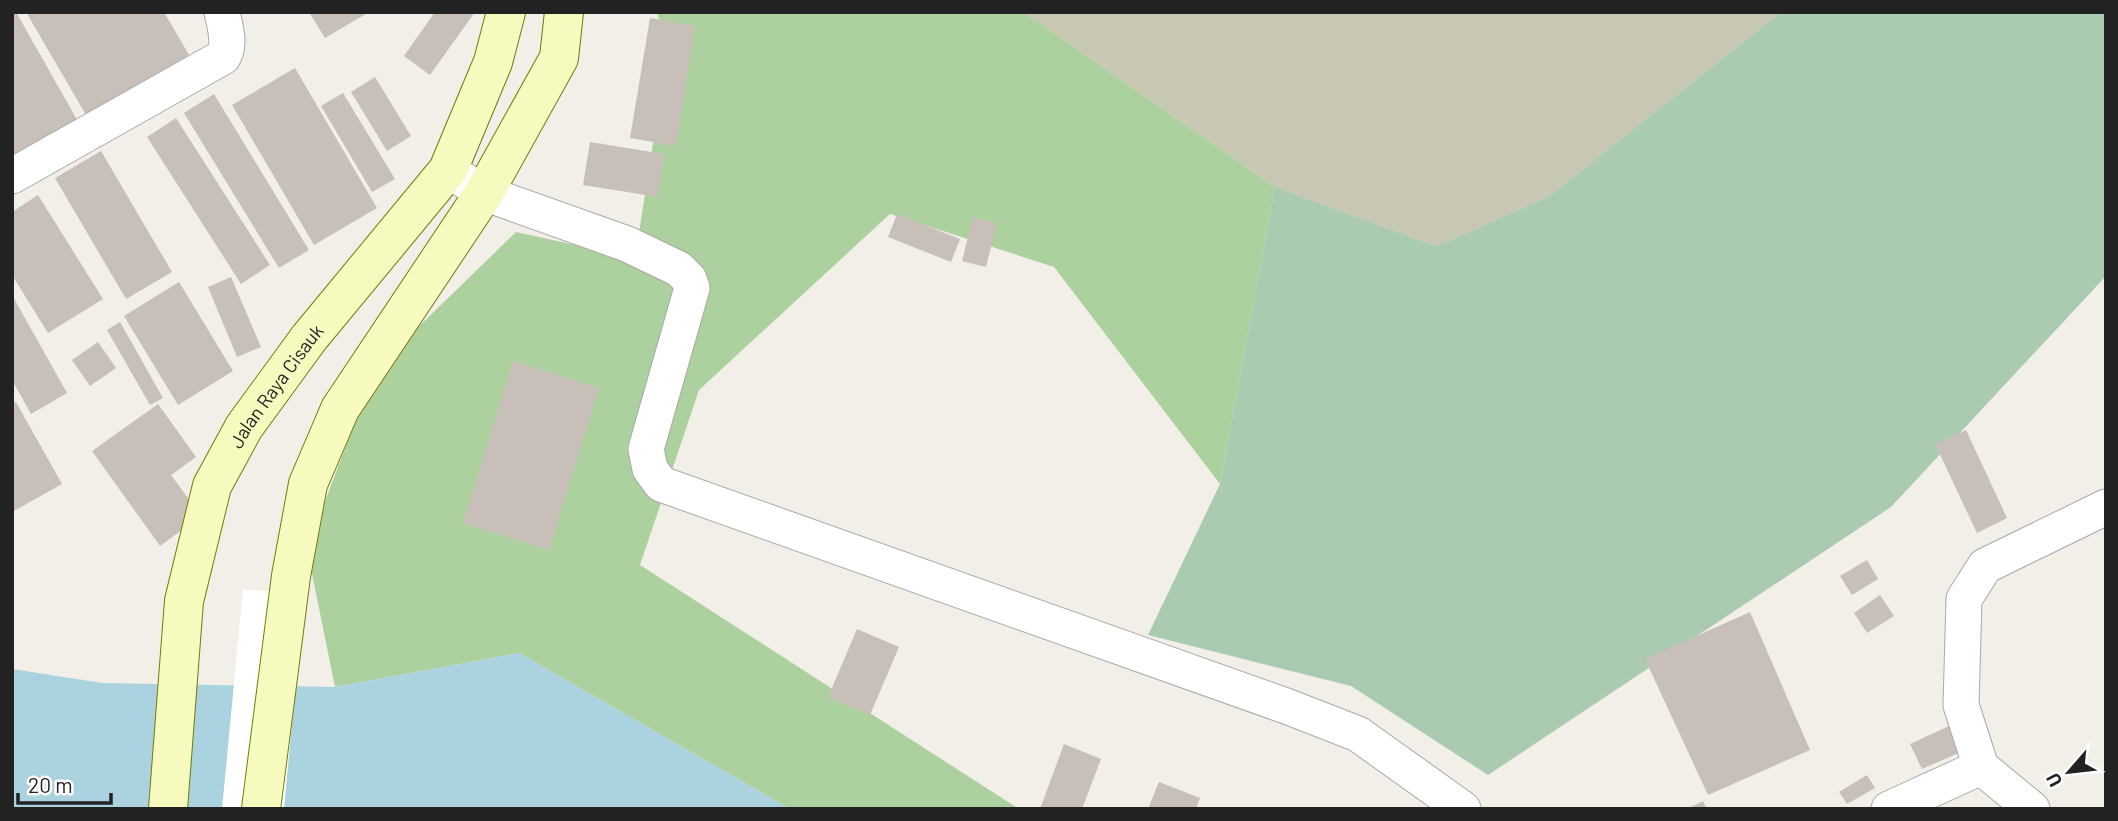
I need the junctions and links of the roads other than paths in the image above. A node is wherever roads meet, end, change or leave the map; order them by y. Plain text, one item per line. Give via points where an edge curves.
1 (222, 12) edge
2 (506, 12) edge
3 (564, 12) edge
4 (448, 170) junction
5 (12, 176) edge
6 (484, 193) junction
7 (2106, 507) edge
8 (1981, 767) junction
9 (168, 809) edge
10 (261, 809) edge
11 (1463, 809) edge
12 (1889, 809) edge
13 (2032, 809) edge

1 - 5 street via 227,41 223,57
2 - 4 main road, Jalan Raya Cisauk via 493,62
3 - 6 main road via 559,58
4 - 6 street
4 - 9 main road, Jalan Raya Cisauk via 309,338 244,427 212,485 184,601
6 - 10 main road via 340,409 308,484 291,576
6 - 11 street via 627,244 679,269 689,279 692,288 646,450 650,469 661,484 1358,734
7 - 8 street via 1985,566 1964,599 1961,705
8 - 12 street
8 - 13 street

